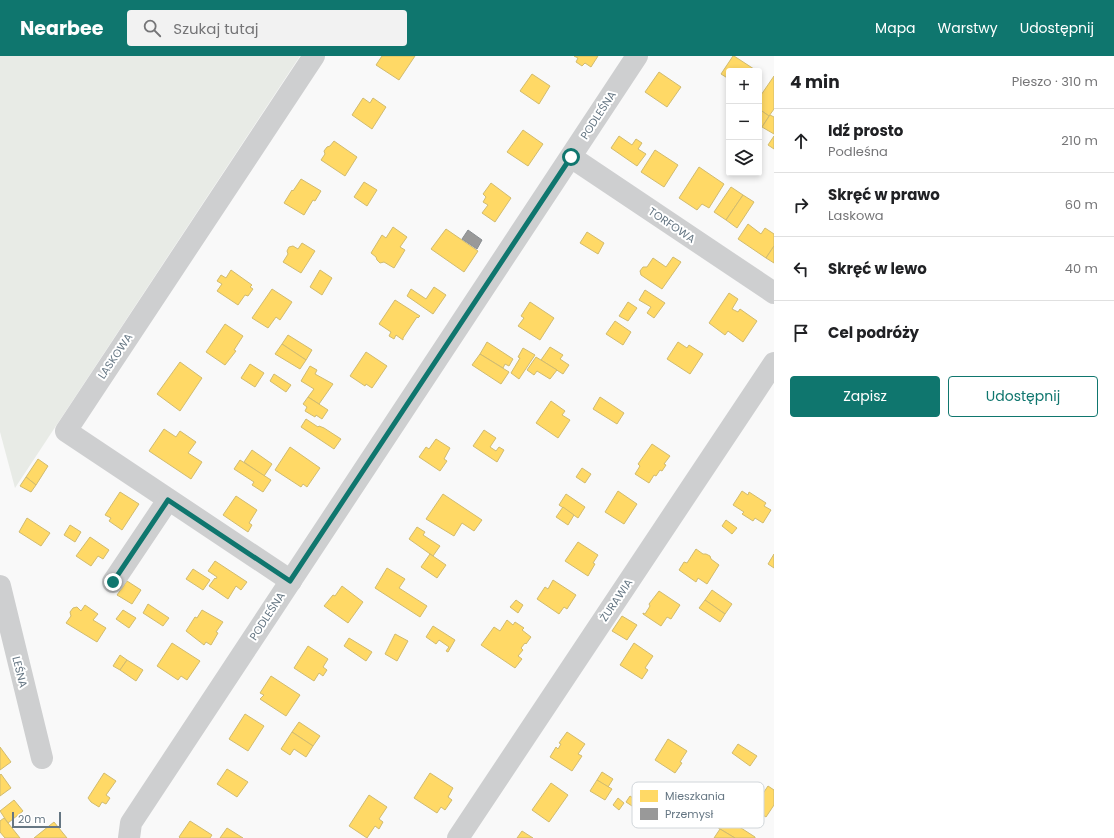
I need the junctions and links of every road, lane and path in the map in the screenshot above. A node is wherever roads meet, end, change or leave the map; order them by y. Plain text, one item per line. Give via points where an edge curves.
1 (314, 56) edge
2 (637, 56) edge
3 (571, 157) junction
4 (774, 293) edge
5 (774, 363) edge
6 (168, 500) junction
7 (290, 581) junction
8 (113, 582) dead end
9 (0, 586) edge
10 (42, 758) dead end
11 (129, 838) edge
12 (458, 838) edge

1 - 6 street, LASKOWA via 66,431
2 - 3 street, PODLEŚNA
3 - 4 street, TORFOWA
3 - 7 street, PODLEŚNA
5 - 12 street, ŻURAWIA
6 - 7 street, LASKOWA
6 - 8 street
7 - 11 street, PODLEŚNA via 131,823
9 - 10 street, LEŚNA

